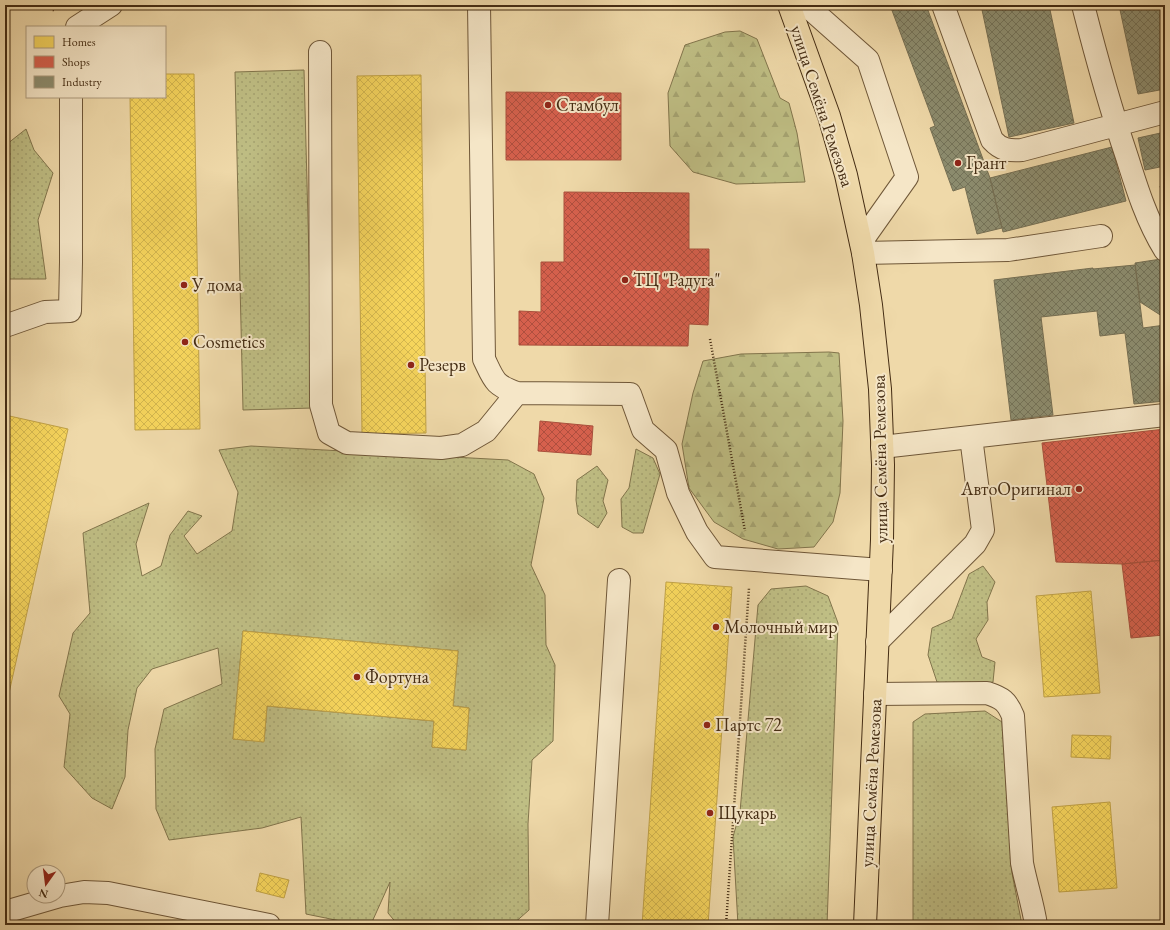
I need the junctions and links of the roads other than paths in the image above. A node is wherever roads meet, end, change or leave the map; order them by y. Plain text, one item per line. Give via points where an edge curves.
1 (111, 5) edge
2 (479, 5) edge
3 (789, 5) edge
4 (806, 5) edge
5 (943, 5) edge
6 (1083, 5) edge
7 (79, 26) edge
8 (320, 52) dead end
9 (71, 98) edge
10 (1165, 112) edge
11 (1116, 125) junction
12 (1101, 236) dead end
13 (862, 248) junction
14 (1165, 250) edge
15 (5, 326) edge
16 (518, 393) junction
17 (1165, 415) edge
18 (971, 437) junction
19 (882, 447) junction
20 (881, 570) junction
21 (619, 580) dead end
22 (877, 642) junction
23 (875, 694) junction
24 (5, 912) edge
25 (269, 925) edge
26 (597, 925) edge
27 (865, 925) edge
28 (1036, 925) edge

1 - 7 lane
2 - 16 lane via 484,359 493,378 503,388
3 - 13 main road, улица Семёна Ремезова via 829,116 846,175
4 - 13 lane via 868,60 907,177
5 - 11 lane via 992,140 998,146 1008,151 1022,150
6 - 11 lane
8 - 16 lane via 321,406 329,433 347,443 441,448 462,445 486,431
9 - 15 lane via 70,311 45,312
10 - 11 lane
11 - 14 lane via 1147,215
12 - 13 lane via 1008,250
13 - 19 main road, улица Семёна Ремезова via 880,389
16 - 20 lane via 630,394 643,430 666,450 678,493 697,532 715,557
17 - 18 lane
18 - 19 lane
18 - 22 lane via 983,530 975,544
19 - 20 main road, улица Семёна Ремезова
20 - 22 main road, улица Семёна Ремезова
21 - 26 lane
22 - 23 main road, улица Семёна Ремезова
23 - 27 main road, улица Семёна Ремезова
23 - 28 lane via 987,693 999,697 1008,705 1013,716 1022,863
24 - 25 lane via 60,896 84,892 108,893

